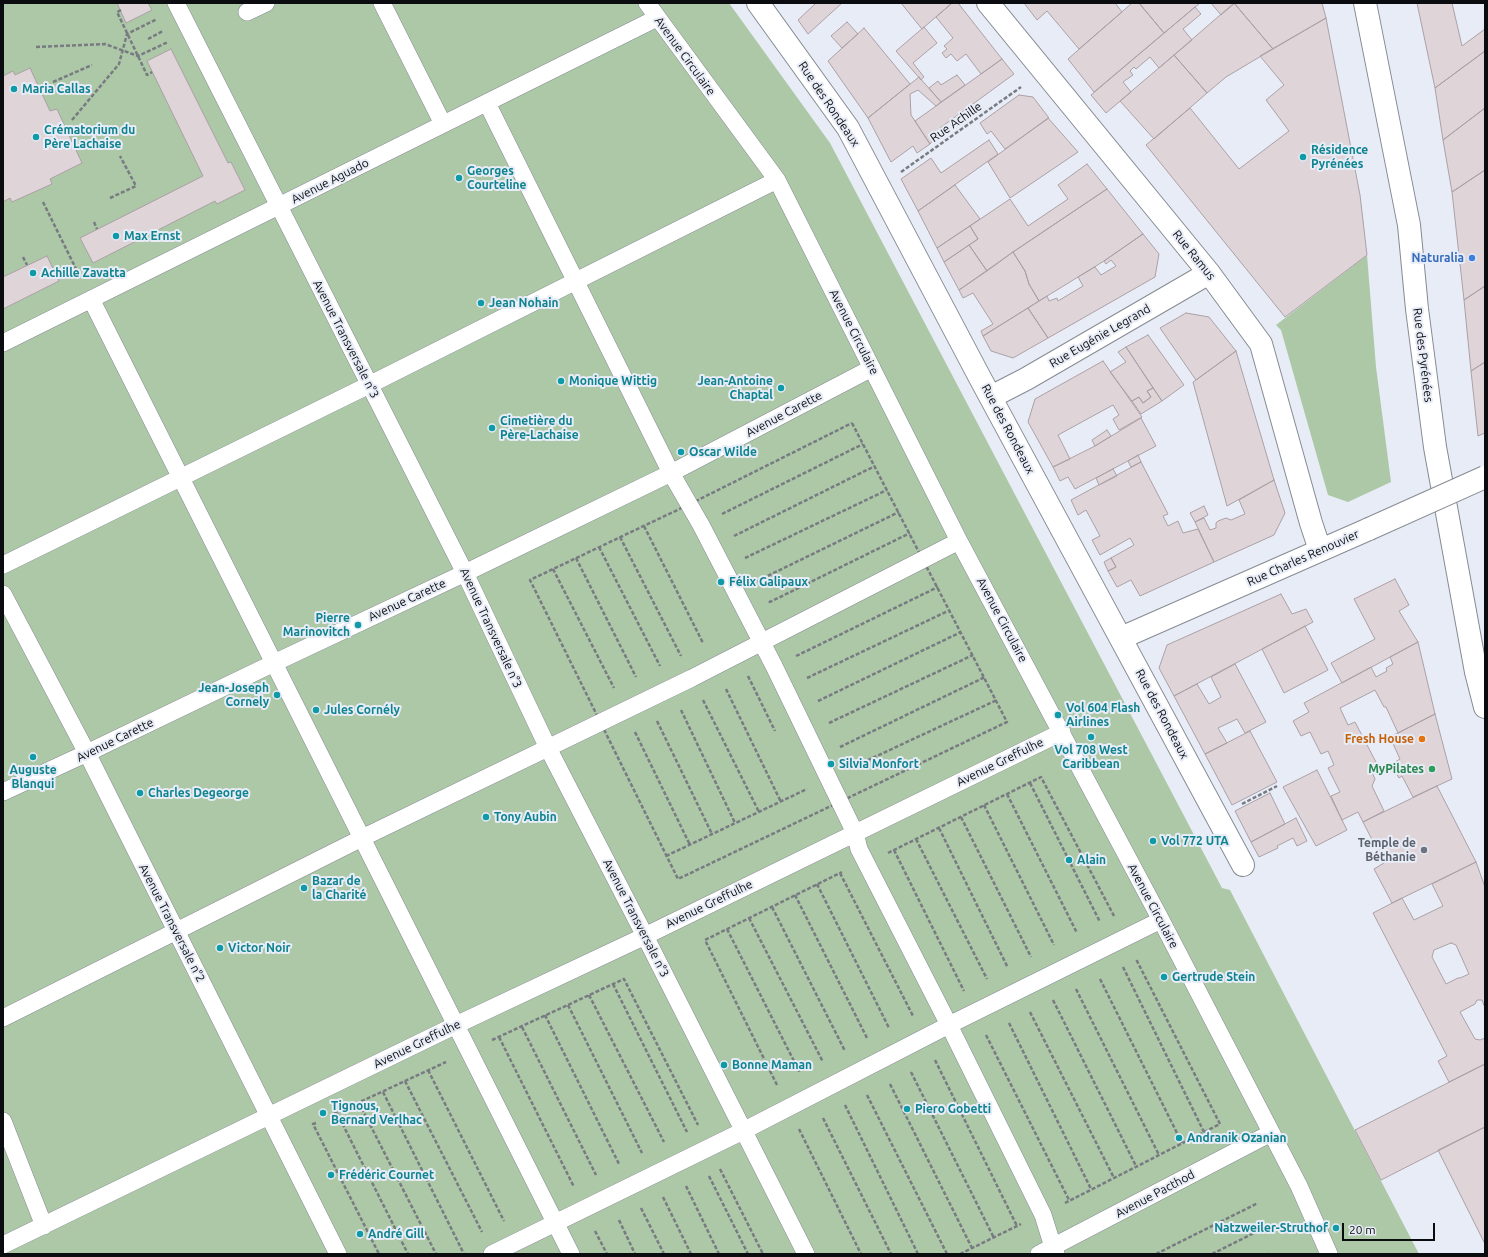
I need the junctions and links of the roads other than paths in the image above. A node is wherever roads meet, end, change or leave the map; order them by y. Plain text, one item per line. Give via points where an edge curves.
1 (176, 3) edge
2 (266, 3) edge
3 (382, 3) edge
4 (647, 3) edge
5 (758, 3) edge
6 (988, 3) edge
7 (1365, 3) edge
8 (247, 12) dead end
9 (658, 18) junction
10 (487, 103) junction
11 (444, 124) junction
12 (777, 180) junction
13 (279, 206) junction
14 (1209, 273) junction
15 (576, 280) junction
16 (91, 299) junction
17 (3, 343) edge
18 (872, 368) junction
19 (369, 385) junction
20 (991, 397) junction
21 (671, 473) junction
22 (181, 476) junction
23 (1485, 477) edge
24 (960, 541) junction
25 (1320, 550) junction
26 (3, 564) edge
27 (465, 573) junction
28 (3, 594) edge
29 (1121, 638) junction
30 (761, 642) junction
31 (274, 663) junction
32 (1485, 707) edge
33 (1062, 732) junction
34 (548, 748) junction
35 (87, 753) junction
36 (3, 792) edge
37 (855, 833) junction
38 (362, 838) junction
39 (1243, 865) dead end
40 (1161, 920) junction
41 (175, 931) junction
42 (645, 936) junction
43 (3, 1018) edge
44 (456, 1025) junction
45 (949, 1025) junction
46 (269, 1116) junction
47 (3, 1122) edge
48 (743, 1131) junction
49 (1271, 1133) junction
50 (555, 1222) junction
51 (44, 1226) junction
52 (3, 1245) edge
53 (1049, 1252) edge
54 (338, 1254) edge
55 (492, 1254) edge
56 (571, 1254) edge
57 (806, 1254) edge
58 (1328, 1254) edge

1 - 13 lane, Avenue Transversale n°3
2 - 8 lane
3 - 11 lane
4 - 9 lane, Avenue Circulaire
5 - 20 street, Rue des Rondeaux via 848,128
6 - 14 street, Rue Ramus
7 - 32 street, Rue des Pyrénées via 1409,224 1435,447 1473,656
9 - 10 lane, Avenue Aguado
9 - 12 lane, Avenue Circulaire
10 - 11 lane, Avenue Aguado
10 - 15 lane
11 - 13 lane, Avenue Aguado
12 - 15 lane
12 - 18 lane, Avenue Circulaire
13 - 16 lane, Avenue Aguado
13 - 19 lane, Avenue Transversale n°3
14 - 20 street, Rue Eugénie Legrand
14 - 25 street, Rue Ramus via 1262,344
15 - 19 lane
15 - 21 lane
16 - 17 lane, Avenue Aguado
16 - 22 lane
18 - 21 lane, Avenue Carette
18 - 24 lane, Avenue Circulaire
19 - 22 lane
19 - 27 lane, Avenue Transversale n°3
20 - 29 street, Rue des Rondeaux
21 - 27 lane, Avenue Carette
21 - 30 lane via 713,546
22 - 26 lane
22 - 31 lane
23 - 25 street, Rue Charles Renouvier, bridge
24 - 30 lane
24 - 33 lane, Avenue Circulaire
25 - 29 street, Rue Charles Renouvier
27 - 31 lane, Avenue Carette
27 - 34 lane, Avenue Transversale n°3
28 - 35 lane, Avenue Transversale n°2
29 - 39 street, Rue des Rondeaux
30 - 34 lane
30 - 37 lane
31 - 35 lane, Avenue Carette
31 - 38 lane
33 - 37 lane, Avenue Greffulhe
33 - 40 lane, Avenue Circulaire
34 - 38 lane
34 - 42 lane, Avenue Transversale n°3
35 - 36 lane, Avenue Carette
35 - 41 lane, Avenue Transversale n°2
37 - 42 lane, Avenue Greffulhe
37 - 45 lane via 859,849
38 - 41 lane
38 - 44 lane
40 - 45 lane
40 - 49 lane, Avenue Circulaire
41 - 43 lane
41 - 46 lane, Avenue Transversale n°2
42 - 44 lane, Avenue Greffulhe
42 - 48 lane, Avenue Transversale n°3
44 - 46 lane, Avenue Greffulhe
44 - 50 lane
45 - 48 lane
45 - 53 lane via 1043,1215
46 - 51 lane, Avenue Greffulhe
46 - 54 lane, Avenue Transversale n°2
47 - 51 lane
48 - 50 lane
48 - 57 lane, Avenue Transversale n°3
49 - 53 lane, Avenue Pacthod
49 - 58 lane, Avenue Circulaire via 1299,1186
50 - 55 lane
50 - 56 lane
51 - 52 lane, Avenue Greffulhe

